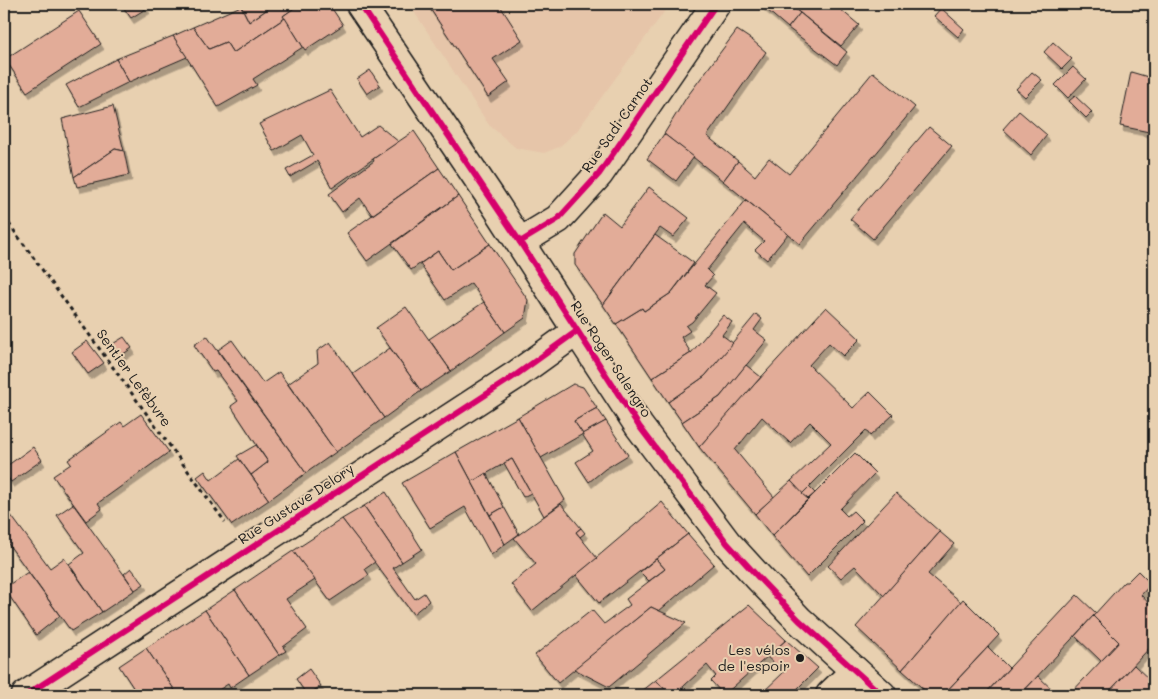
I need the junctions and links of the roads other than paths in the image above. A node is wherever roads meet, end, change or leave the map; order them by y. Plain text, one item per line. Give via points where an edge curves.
1 (360, 4) edge
2 (716, 4) edge
3 (520, 242) junction
4 (577, 331) junction
5 (855, 671) junction
6 (26, 695) edge
7 (830, 695) edge
8 (882, 695) edge

1 - 3 street, Rue Roger Salengro
2 - 3 street, Rue Sadi Carnot via 599,174 558,219
3 - 4 street, Rue Roger Salengro
4 - 5 street, Rue Roger Salengro via 639,426 727,542 799,620
4 - 6 street, Rue Gustave Delory via 516,375
5 - 7 street
5 - 8 street, Rue Roger Salengro

